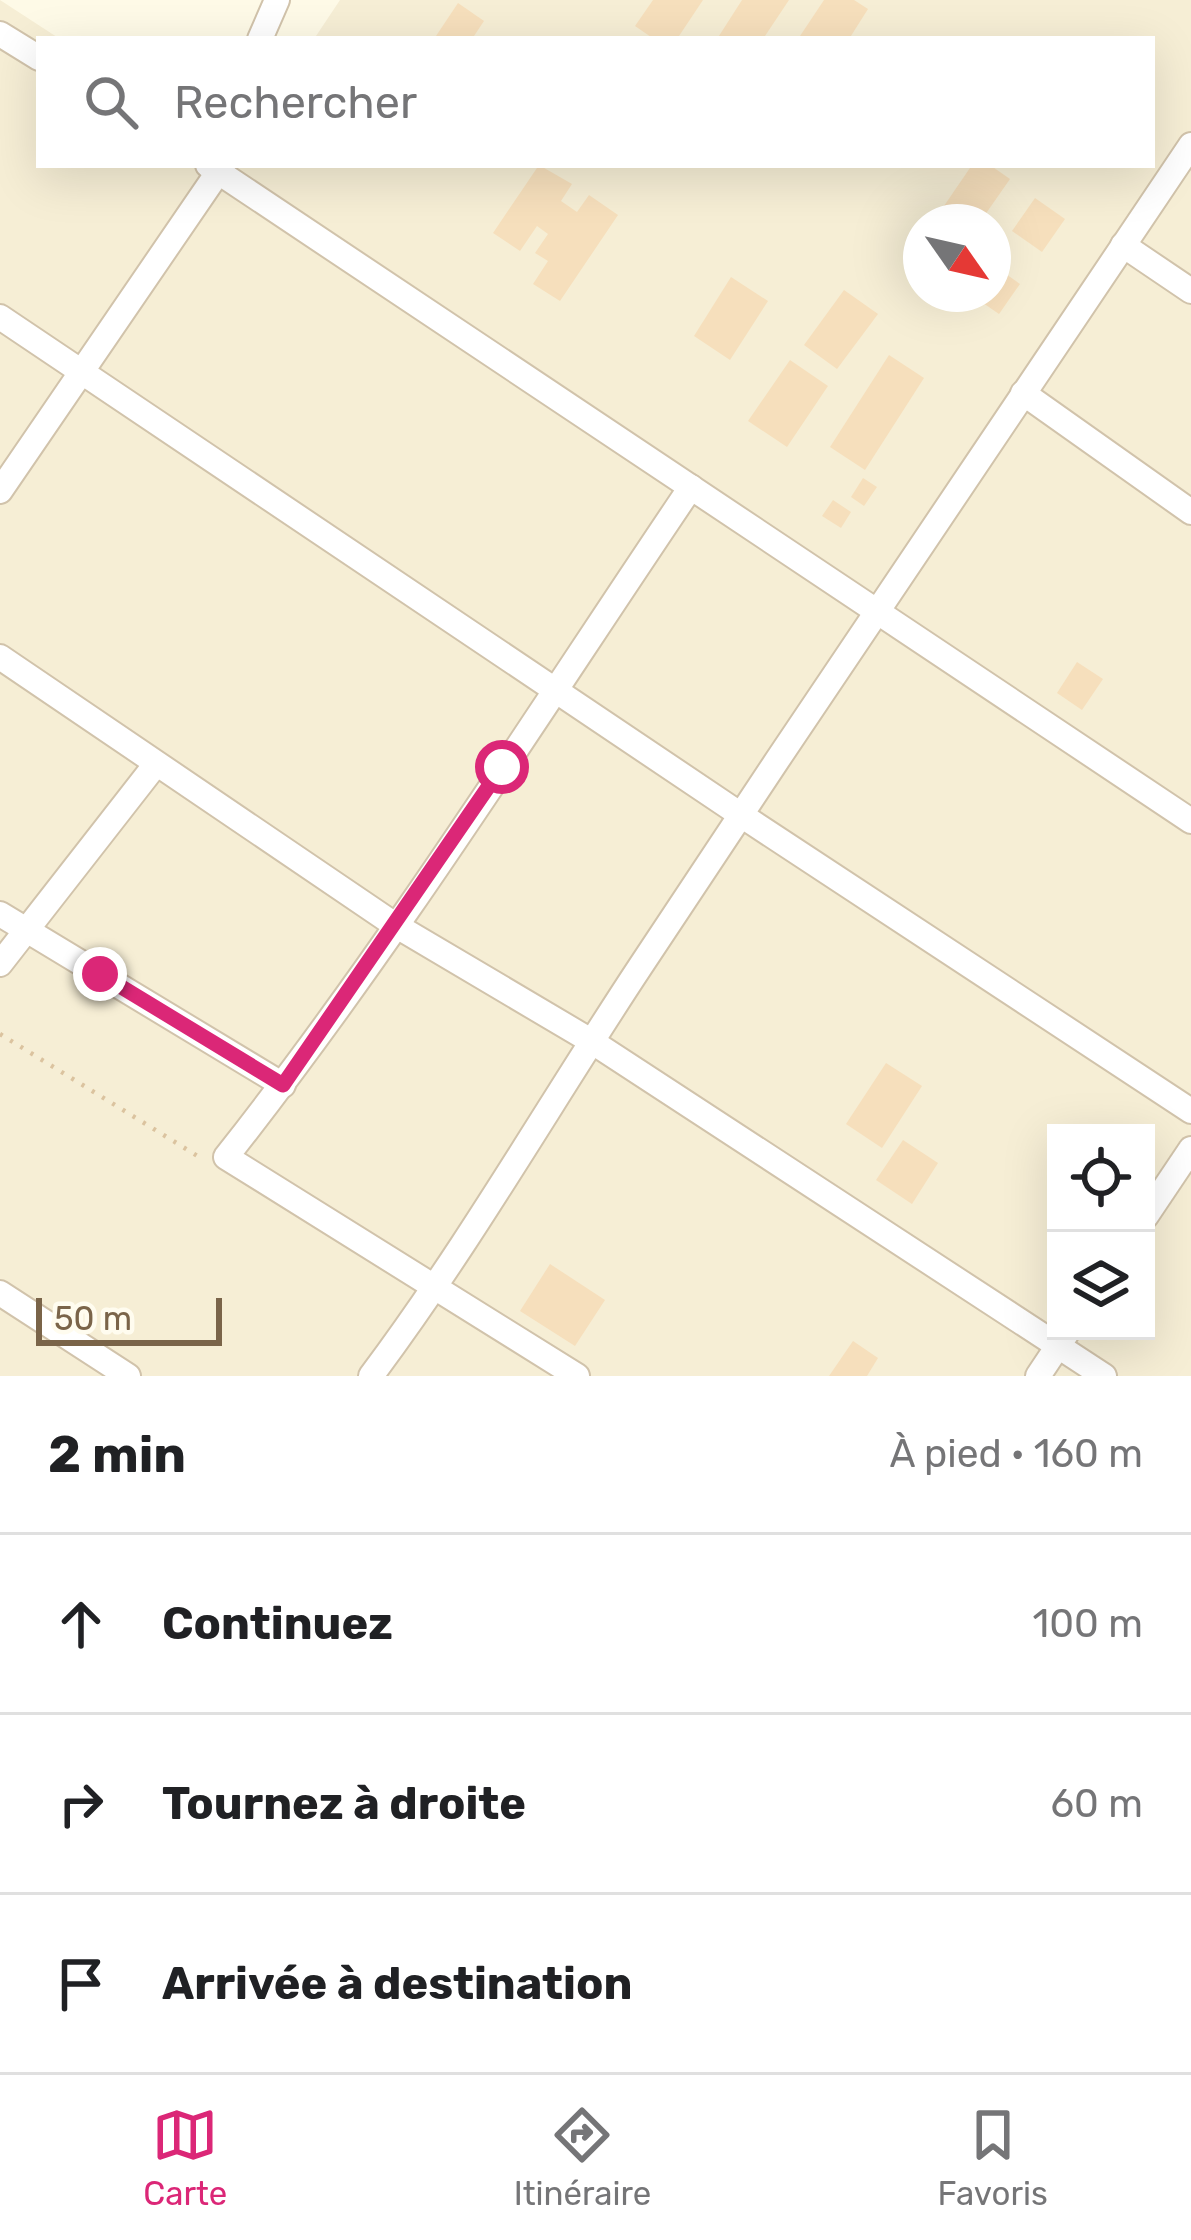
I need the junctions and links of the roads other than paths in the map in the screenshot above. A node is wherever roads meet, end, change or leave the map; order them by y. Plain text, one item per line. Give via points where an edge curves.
1 (277, 0) edge
2 (0, 34) edge
3 (261, 36) edge
4 (36, 56) edge
5 (1191, 146) edge
6 (217, 168) edge
7 (1123, 245) junction
8 (1191, 291) edge
9 (0, 317) edge
10 (82, 372) junction
11 (1022, 393) junction
12 (691, 487) junction
13 (0, 491) edge
14 (1191, 512) edge
15 (875, 610) junction
16 (0, 657) edge
17 (556, 688) junction
18 (156, 764) junction
19 (741, 815) junction
20 (1191, 820) edge
21 (0, 914) edge
22 (395, 925) junction
23 (26, 930) junction
24 (0, 964) edge
25 (591, 1041) junction
26 (283, 1085) junction
27 (1191, 1111) edge
28 (1191, 1149) edge
29 (1155, 1203) edge
30 (438, 1287) junction
31 (0, 1293) edge
32 (1047, 1329) edge
33 (1062, 1340) edge
34 (1064, 1340) edge
35 (128, 1376) edge
36 (371, 1376) edge
37 (577, 1376) edge
38 (1038, 1376) edge
39 (1104, 1376) edge

1 - 3 street
2 - 4 street
5 - 7 street
6 - 10 street
6 - 12 street
7 - 8 street
7 - 11 street
9 - 10 street
10 - 13 street
10 - 17 street
11 - 14 street
11 - 15 street
12 - 15 street
12 - 17 street
15 - 19 street
15 - 20 street
16 - 18 street
17 - 19 street
17 - 22 street
18 - 22 street
18 - 23 street
19 - 25 street
19 - 27 street
21 - 23 street
22 - 25 street
22 - 26 street
23 - 24 street
23 - 26 street
25 - 30 street
25 - 32 street
26 - 30 street via 226,1157
28 - 29 street
30 - 36 street
30 - 37 street
31 - 35 street
33 - 38 street
34 - 39 street

